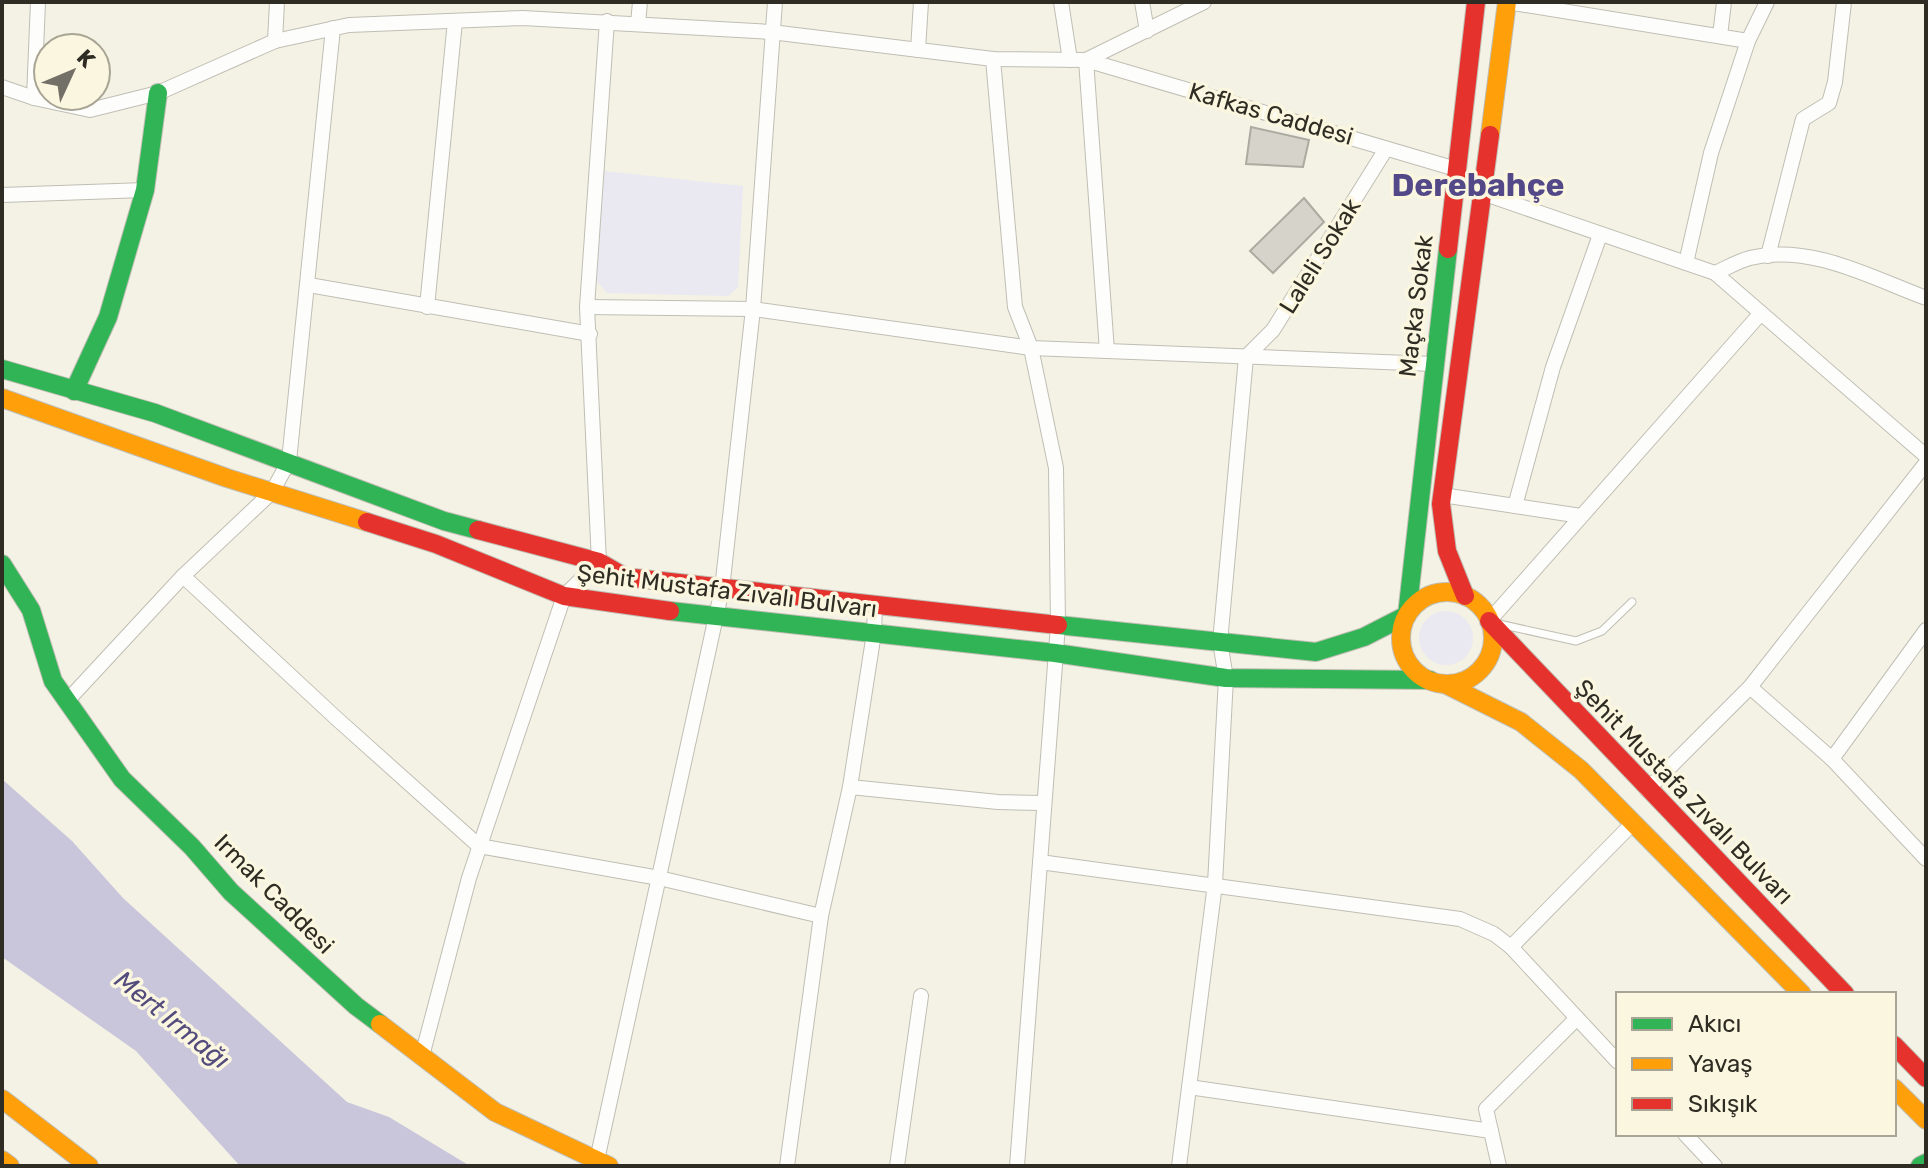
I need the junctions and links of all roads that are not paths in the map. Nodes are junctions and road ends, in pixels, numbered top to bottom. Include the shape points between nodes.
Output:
1 (38, 2) edge
2 (277, 2) edge
3 (525, 2) edge
4 (640, 2) edge
5 (775, 2) edge
6 (921, 2) edge
7 (1061, 2) edge
8 (1142, 2) edge
9 (1204, 2) edge
10 (1476, 2) edge
11 (1507, 2) edge
12 (1724, 2) edge
13 (1767, 2) edge
14 (1844, 2) edge
15 (523, 18) junction
16 (455, 21) junction
17 (607, 21) junction
18 (638, 24) junction
19 (333, 28) junction
20 (1147, 31) junction
21 (37, 32) edge
22 (771, 32) junction
23 (1720, 36) junction
24 (275, 41) junction
25 (1748, 41) junction
26 (918, 50) junction
27 (993, 59) junction
28 (1070, 60) junction
29 (1086, 60) junction
30 (2, 87) edge
31 (158, 93) junction
32 (32, 97) edge
33 (112, 104) edge
34 (1386, 149) junction
35 (1456, 169) junction
36 (145, 190) junction
37 (1482, 193) junction
38 (2, 195) edge
39 (1600, 235) junction
40 (1768, 256) junction
41 (1686, 263) junction
42 (1715, 273) junction
43 (309, 285) junction
44 (1926, 298) edge
45 (427, 307) junction
46 (587, 307) junction
47 (753, 309) junction
48 (1761, 313) junction
49 (590, 334) junction
50 (1031, 348) junction
51 (1107, 351) junction
52 (1246, 357) junction
53 (1433, 364) junction
54 (2, 369) edge
55 (74, 391) junction
56 (2, 398) edge
57 (1926, 456) edge
58 (289, 461) junction
59 (1926, 463) edge
60 (272, 492) junction
61 (1442, 495) junction
62 (1515, 506) junction
63 (1581, 516) junction
64 (599, 562) junction
65 (2, 564) edge
66 (183, 576) junction
67 (722, 589) junction
68 (564, 596) junction
69 (1465, 596) junction
70 (1632, 602) dead end
71 (875, 606) junction
72 (1407, 615) junction
73 (715, 618) junction
74 (1489, 621) junction
75 (1058, 625) junction
76 (1926, 630) edge
77 (874, 633) junction
78 (1220, 642) junction
79 (1055, 653) junction
80 (1226, 678) junction
81 (1437, 682) junction
82 (1750, 687) junction
83 (67, 701) junction
84 (1832, 759) junction
85 (850, 787) junction
86 (1647, 790) junction
87 (1044, 803) junction
88 (1634, 822) junction
89 (479, 846) junction
90 (1926, 859) edge
91 (1040, 862) junction
92 (659, 878) junction
93 (1215, 884) junction
94 (821, 916) junction
95 (1511, 947) junction
96 (1800, 992) edge
97 (1843, 992) edge
98 (921, 996) dead end
99 (1577, 1018) junction
100 (1896, 1047) edge
101 (422, 1056) junction
102 (1616, 1060) edge
103 (1926, 1078) edge
104 (1189, 1087) junction
105 (1896, 1090) edge
106 (2, 1099) edge
107 (1926, 1120) edge
108 (1491, 1131) junction
109 (1687, 1136) edge
110 (2, 1160) edge
111 (603, 1163) edge
112 (1926, 1163) edge
113 (10, 1166) edge
114 (89, 1166) edge
115 (787, 1166) edge
116 (897, 1166) edge
117 (1017, 1166) edge
118 (1179, 1166) edge
119 (1499, 1166) edge
120 (1715, 1166) edge
121 (1920, 1166) edge

1 - 21 street
2 - 24 street
3 - 15 street
4 - 18 street
5 - 22 street
6 - 26 street
7 - 28 street
8 - 20 street
9 - 20 street
10 - 35 main road, Maçka Sokak
11 - 23 street
11 - 37 main road, Maçka Sokak
12 - 23 street
13 - 25 street
14 - 40 street via 1829,103 1803,119
15 - 16 street
15 - 17 street
16 - 19 street
16 - 45 street
17 - 18 street
17 - 46 street
18 - 22 street
19 - 24 street
19 - 43 street
20 - 29 street
22 - 26 street
22 - 47 street
23 - 25 street
24 - 31 street
25 - 41 street via 1711,153
26 - 27 street
27 - 28 street
27 - 50 street via 1015,307
28 - 29 street
29 - 34 street, Kafkas Caddesi
29 - 51 street
30 - 32 street
31 - 33 street
31 - 36 main road
34 - 35 street, Kafkas Caddesi
34 - 52 street, Laleli Sokak via 1273,330
35 - 53 main road, Maçka Sokak
36 - 38 street
36 - 55 main road via 108,317
37 - 39 street
37 - 61 main road, Maçka Sokak
39 - 41 street
39 - 62 street via 1553,367
40 - 42 street
40 - 44 street via 1828,261
41 - 42 street
42 - 48 street
43 - 45 street
43 - 58 street
45 - 49 street
46 - 47 street
46 - 49 street
47 - 50 street
47 - 67 street
48 - 57 street
48 - 63 street
49 - 64 street
50 - 51 street
50 - 75 street via 1056,468
51 - 52 street
52 - 53 street
52 - 78 street
53 - 72 main road, Maçka Sokak
54 - 55 main road, Şehit Mustafa Zıvalı Bulvarı
55 - 58 main road, Şehit Mustafa Zıvalı Bulvarı via 155,413
56 - 60 main road, Şehit Mustafa Zıvalı Bulvarı
58 - 60 street
58 - 64 main road, Şehit Mustafa Zıvalı Bulvarı via 444,521
59 - 82 street
60 - 66 street
60 - 68 main road, Şehit Mustafa Zıvalı Bulvarı via 436,544
61 - 62 street
61 - 69 main road, Maçka Sokak via 1447,551
62 - 63 street
63 - 74 street
64 - 67 main road, Şehit Mustafa Zıvalı Bulvarı via 625,577
64 - 68 street
65 - 83 main road, Irmak Caddesi via 31,610 53,681
66 - 83 street
66 - 89 street
67 - 71 main road, Şehit Mustafa Zıvalı Bulvarı
67 - 73 street
68 - 73 main road, Şehit Mustafa Zıvalı Bulvarı
68 - 89 street
69 - 72 main road via 1452,592 1426,597
69 - 74 main road
70 - 74 lane via 1602,631 1576,641
71 - 75 main road, Şehit Mustafa Zıvalı Bulvarı
71 - 77 street
72 - 78 main road, Şehit Mustafa Zıvalı Bulvarı via 1364,637 1316,652
72 - 81 main road via 1401,630 1407,660 1416,672
73 - 77 main road, Şehit Mustafa Zıvalı Bulvarı
73 - 92 street
74 - 81 main road via 1491,651 1484,665 1460,682
74 - 86 main road, Şehit Mustafa Zıvalı Bulvarı
75 - 78 main road, Şehit Mustafa Zıvalı Bulvarı
75 - 79 street
76 - 84 street
77 - 79 main road, Şehit Mustafa Zıvalı Bulvarı
77 - 85 street
78 - 80 street
79 - 80 main road, Şehit Mustafa Zıvalı Bulvarı
79 - 87 street
80 - 81 main road, Şehit Mustafa Zıvalı Bulvarı
80 - 93 street
81 - 88 main road, Şehit Mustafa Zıvalı Bulvarı via 1521,722
82 - 84 street
82 - 86 street
83 - 101 main road, Irmak Caddesi via 122,779 231,892 356,1006
84 - 90 street
85 - 87 street
85 - 94 street
86 - 97 main road, Şehit Mustafa Zıvalı Bulvarı
87 - 91 street
88 - 95 street
88 - 96 main road, Şehit Mustafa Zıvalı Bulvarı
89 - 92 street
89 - 101 street
91 - 93 street
91 - 117 street
92 - 94 street
92 - 111 street
93 - 95 street via 1460,919
93 - 104 street
94 - 115 street
95 - 99 street
98 - 116 street
99 - 102 street
99 - 108 street via 1486,1109
100 - 103 main road
101 - 111 main road, Irmak Caddesi via 495,1112
104 - 108 street
104 - 118 street
105 - 107 main road
106 - 114 main road
108 - 119 street
109 - 120 street
110 - 113 main road
112 - 121 main road

